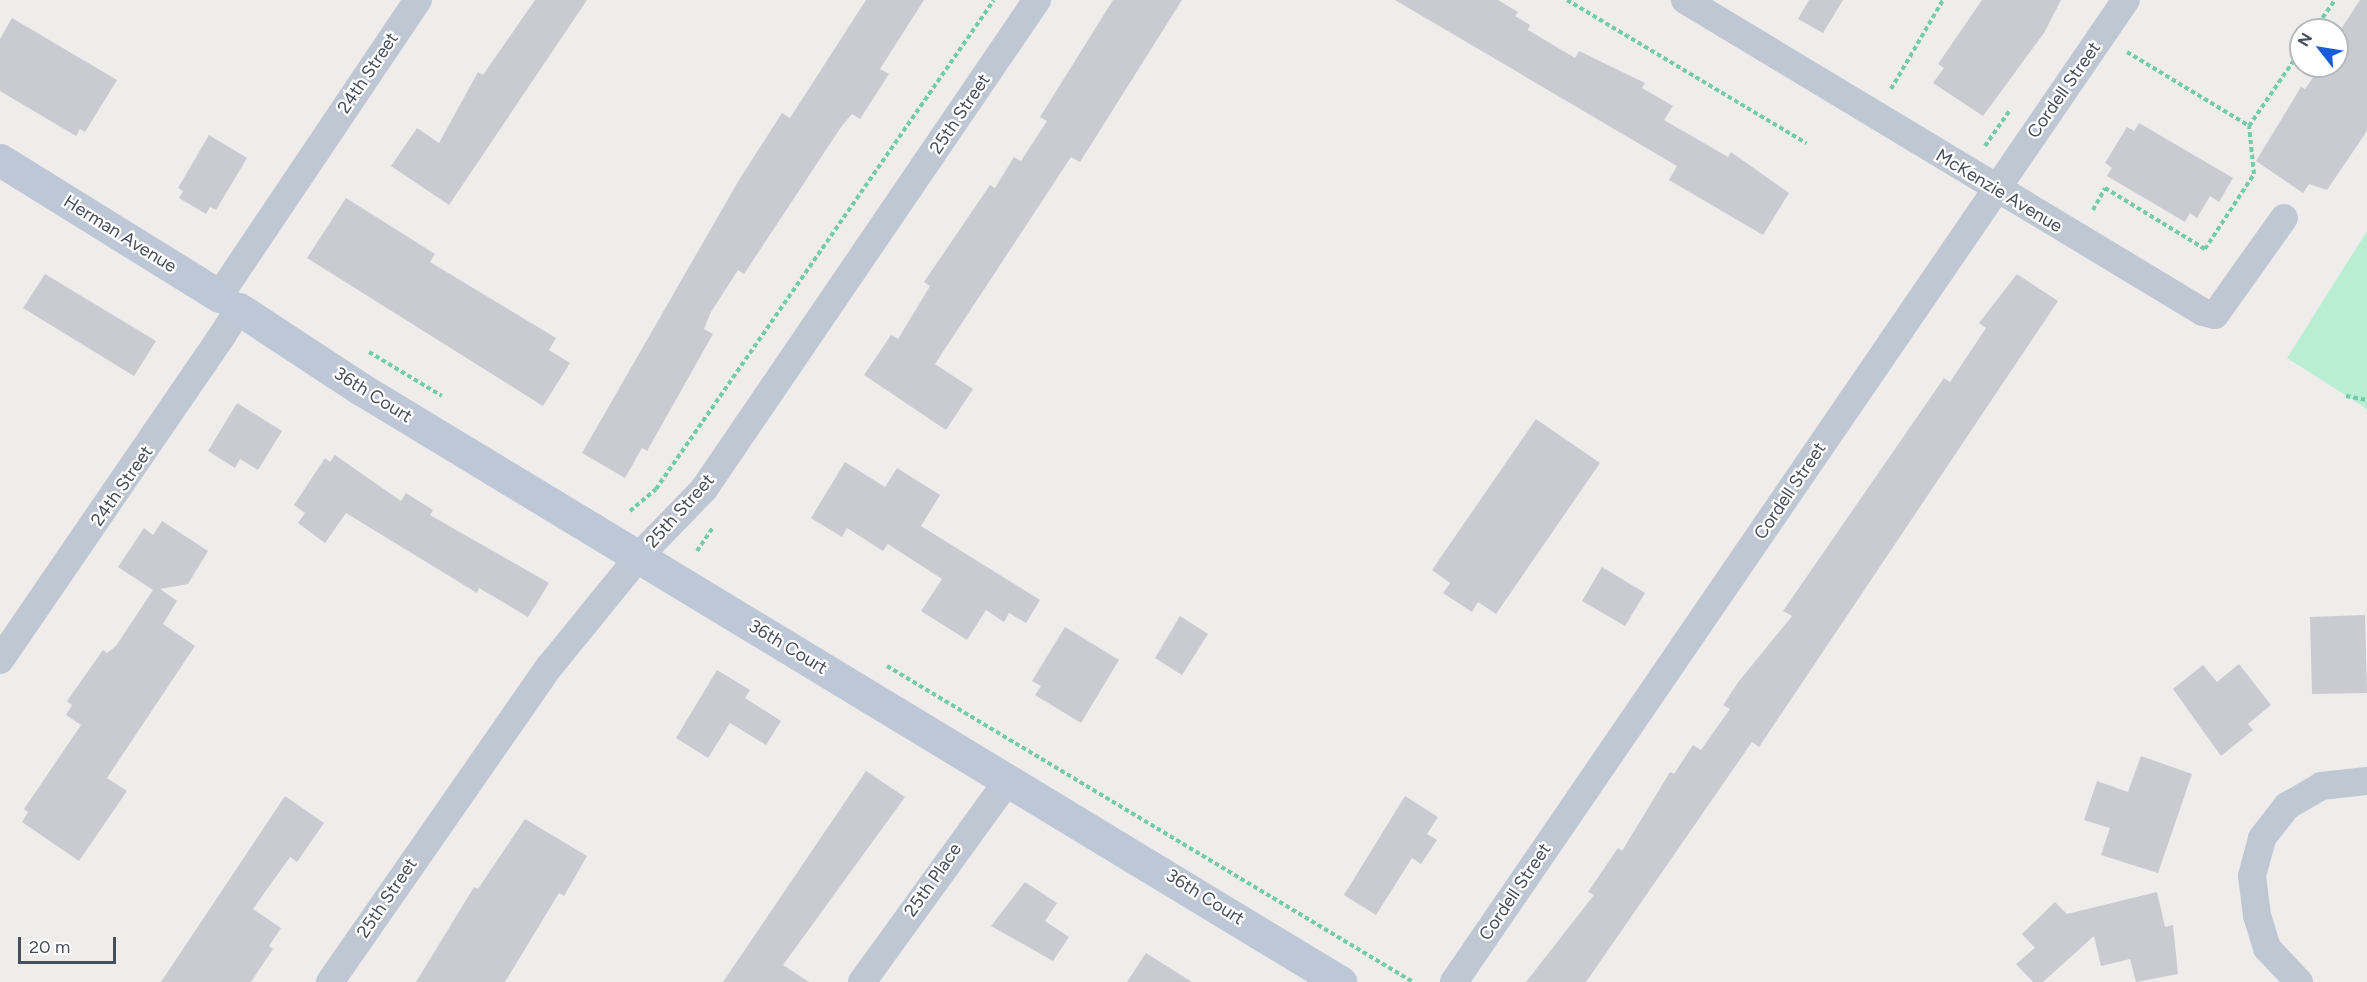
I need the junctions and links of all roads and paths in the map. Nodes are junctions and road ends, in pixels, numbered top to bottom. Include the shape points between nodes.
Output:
1 (418, 0) edge
2 (994, 0) edge
3 (1037, 0) edge
4 (1567, 0) edge
5 (1685, 0) edge
6 (1943, 0) edge
7 (2126, 0) edge
8 (2335, 0) edge
9 (2322, 18) edge
10 (2124, 51) dead end
11 (1889, 93) dead end
12 (2249, 126) dead end
13 (1806, 144) dead end
14 (0, 160) edge
15 (1995, 190) junction
16 (2284, 218) dead end
17 (229, 303) junction
18 (357, 344) dead end
19 (2346, 396) dead end
20 (448, 400) dead end
21 (2367, 400) edge
22 (620, 505) dead end
23 (630, 511) junction
24 (663, 531) junction
25 (641, 554) junction
26 (707, 557) dead end
27 (0, 660) edge
28 (881, 662) dead end
29 (1008, 780) junction
30 (2367, 781) edge
31 (1322, 977) edge
32 (330, 982) edge
33 (862, 982) edge
34 (1413, 982) edge
35 (1454, 982) edge
36 (2299, 982) edge

1 - 17 street, 24th Street
2 - 23 path via 656,489
3 - 24 street, 25th Street via 704,489
4 - 13 path
5 - 15 street, McKenzie Avenue
6 - 11 path
7 - 15 street, Cordell Street
8 - 9 path
10 - 12 path
14 - 17 street, Herman Avenue
15 - 16 street, McKenzie Avenue via 2215,315
15 - 35 street, Cordell Street
17 - 25 street, 36th Court via 361,389
17 - 27 street, 24th Street
18 - 20 path
19 - 21 path
22 - 23 path
23 - 24 path
24 - 25 street, 25th Street
24 - 26 path
25 - 29 street, 36th Court
25 - 32 street, 25th Street via 480,762
28 - 34 path
29 - 31 street, 36th Court
29 - 33 street, 25th Place
30 - 36 street via 2321,786 2287,806 2262,838 2252,876 2257,916 2267,948

